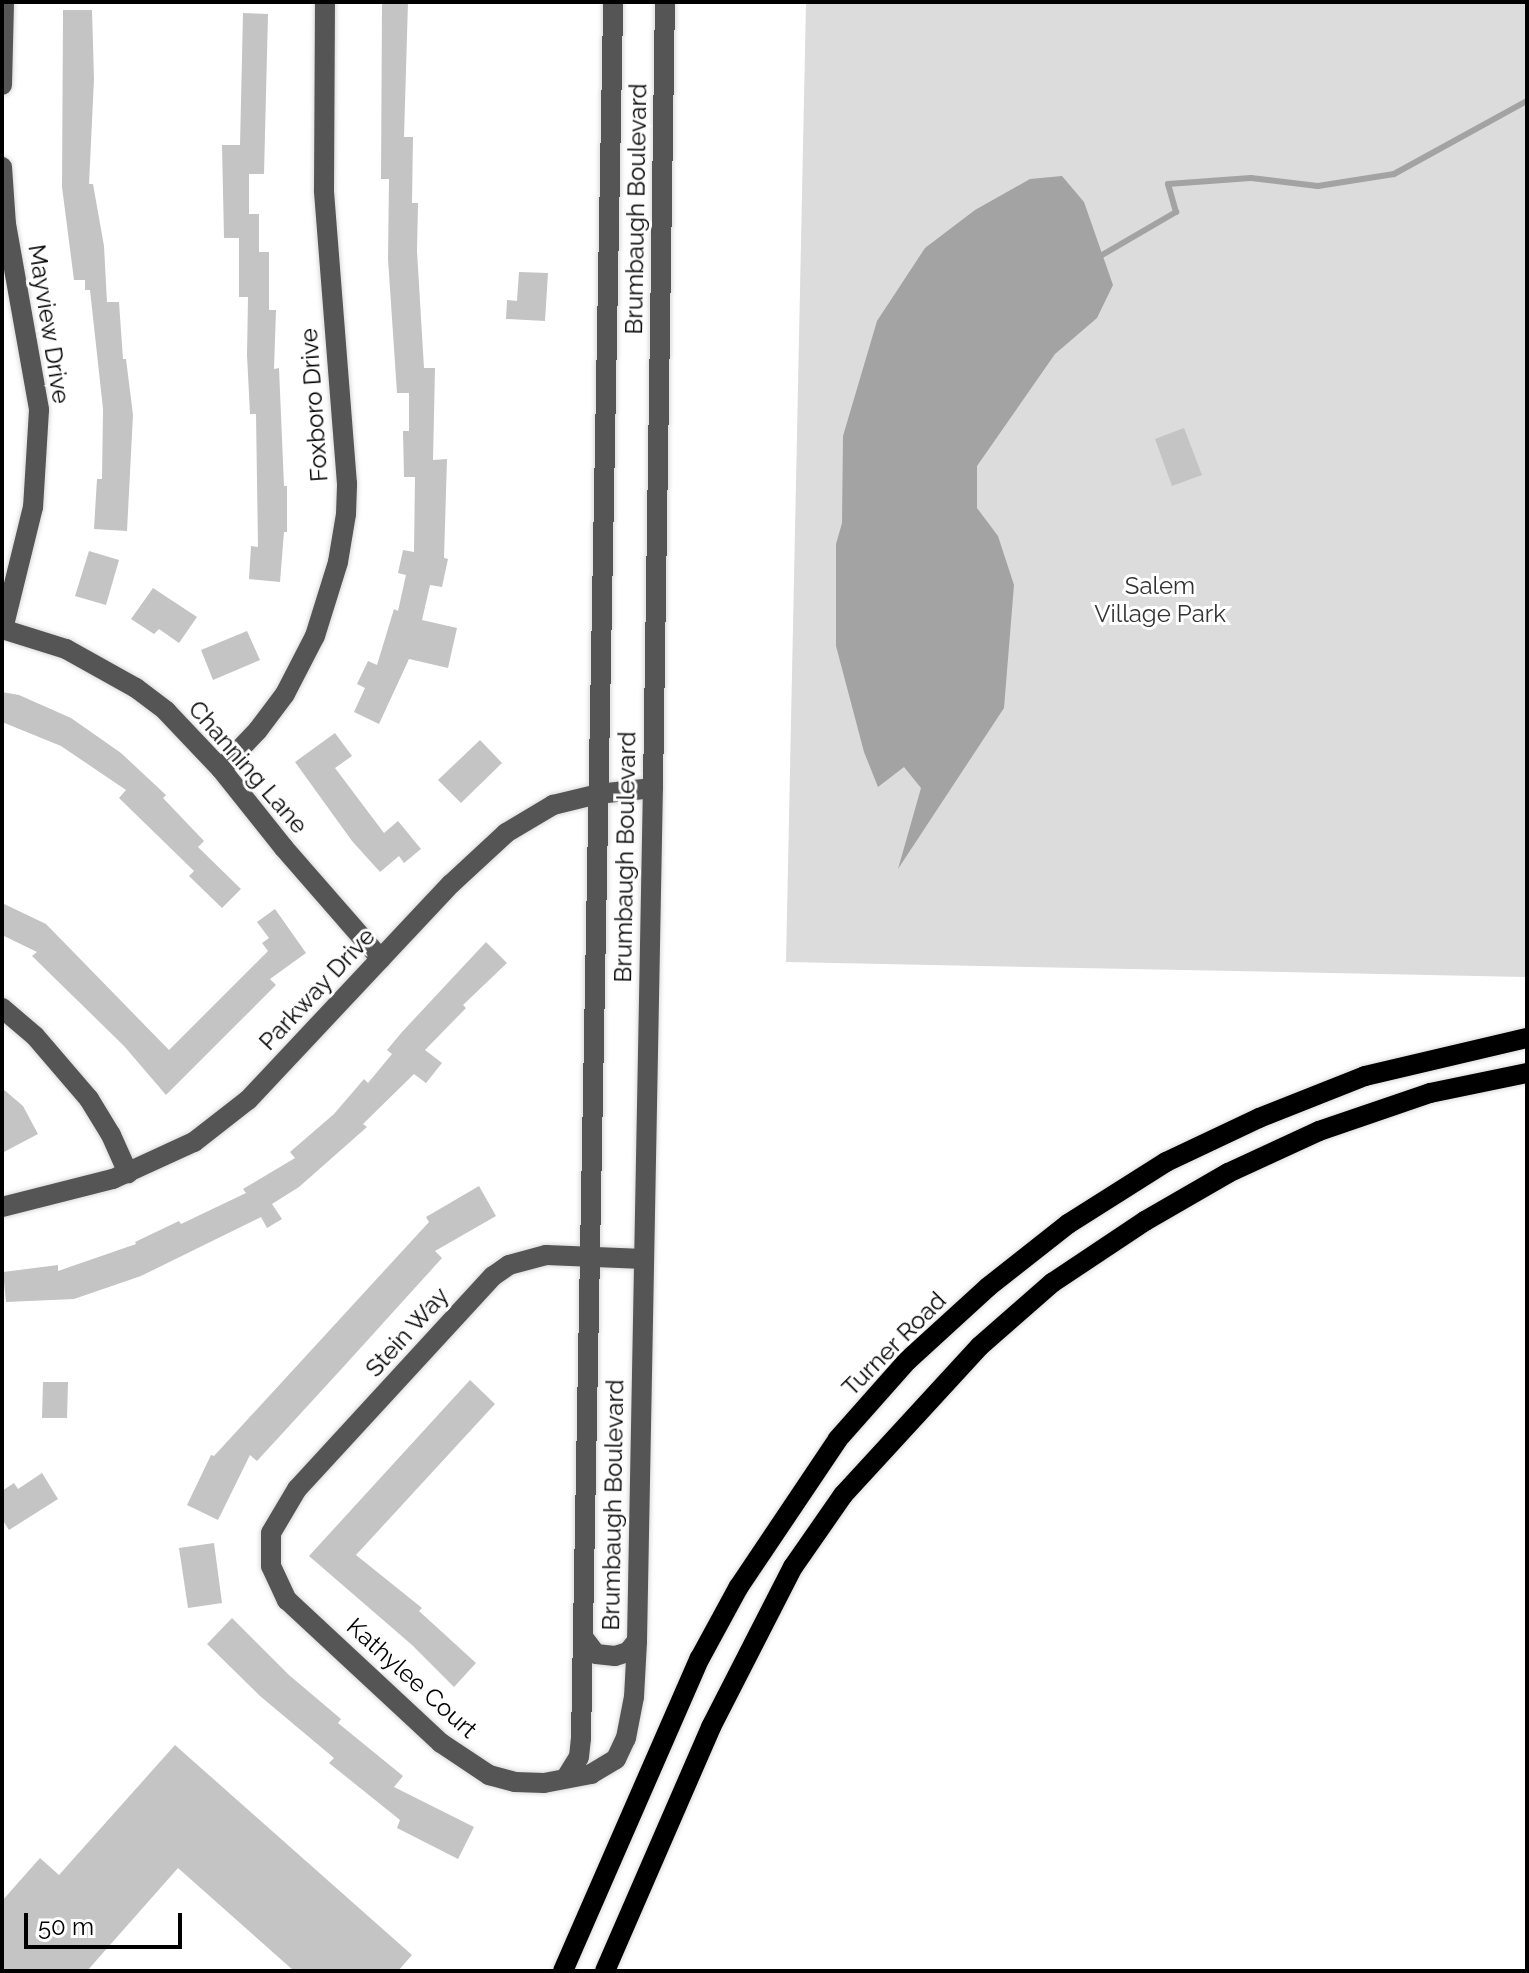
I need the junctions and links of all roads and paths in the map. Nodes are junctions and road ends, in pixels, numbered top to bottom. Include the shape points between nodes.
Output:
1 (4, 2) edge
2 (325, 2) edge
3 (613, 2) edge
4 (665, 2) edge
5 (2, 85) edge
6 (2, 167) edge
7 (3, 629) edge
8 (221, 769) junction
9 (653, 788) junction
10 (598, 794) junction
11 (381, 959) junction
12 (2, 1008) edge
13 (1527, 1038) edge
14 (1527, 1073) edge
15 (128, 1173) junction
16 (2, 1207) edge
17 (589, 1255) junction
18 (644, 1259) junction
19 (269, 1546) joint
20 (583, 1637) junction
21 (637, 1641) junction
22 (567, 1776) junction
23 (563, 1971) edge
24 (605, 1971) edge

1 - 5 street
2 - 8 street, Foxboro Drive via 324,190 346,514 338,562 315,636 285,694
3 - 10 street, Brumbaugh Boulevard
4 - 9 street, Brumbaugh Boulevard
6 - 7 street, Mayview Drive via 6,224 39,410 33,507
7 - 8 street, Channing Lane via 66,649 136,688 179,723
8 - 11 street, Channing Lane
9 - 10 street, Parkway Drive
9 - 18 street, Brumbaugh Boulevard
10 - 11 street, Parkway Drive via 553,805 506,833
10 - 17 street, Brumbaugh Boulevard
11 - 15 street, Parkway Drive via 225,1120 161,1160
12 - 15 street via 45,1046 89,1099
13 - 23 main road, Turner Road via 1365,1076 1166,1162 1068,1224 907,1361 838,1439 738,1588 700,1658
14 - 24 main road via 1430,1093 1319,1131 1228,1173 1052,1283 980,1346 843,1495 793,1567 711,1727
15 - 16 street, Parkway Drive via 81,1190
17 - 18 street, Stein Way
17 - 19 street, Stein Way via 527,1258 493,1276 297,1489 277,1518
17 - 20 street, Brumbaugh Boulevard
18 - 21 street, Brumbaugh Boulevard
19 - 22 street, Kathylee Court via 271,1566 287,1600 441,1743 489,1775 515,1782 544,1783
20 - 21 street, Brumbaugh Boulevard via 596,1654 615,1656 628,1652
20 - 22 street via 579,1757
21 - 22 street, Kathylee Court via 629,1724 616,1759 591,1774

